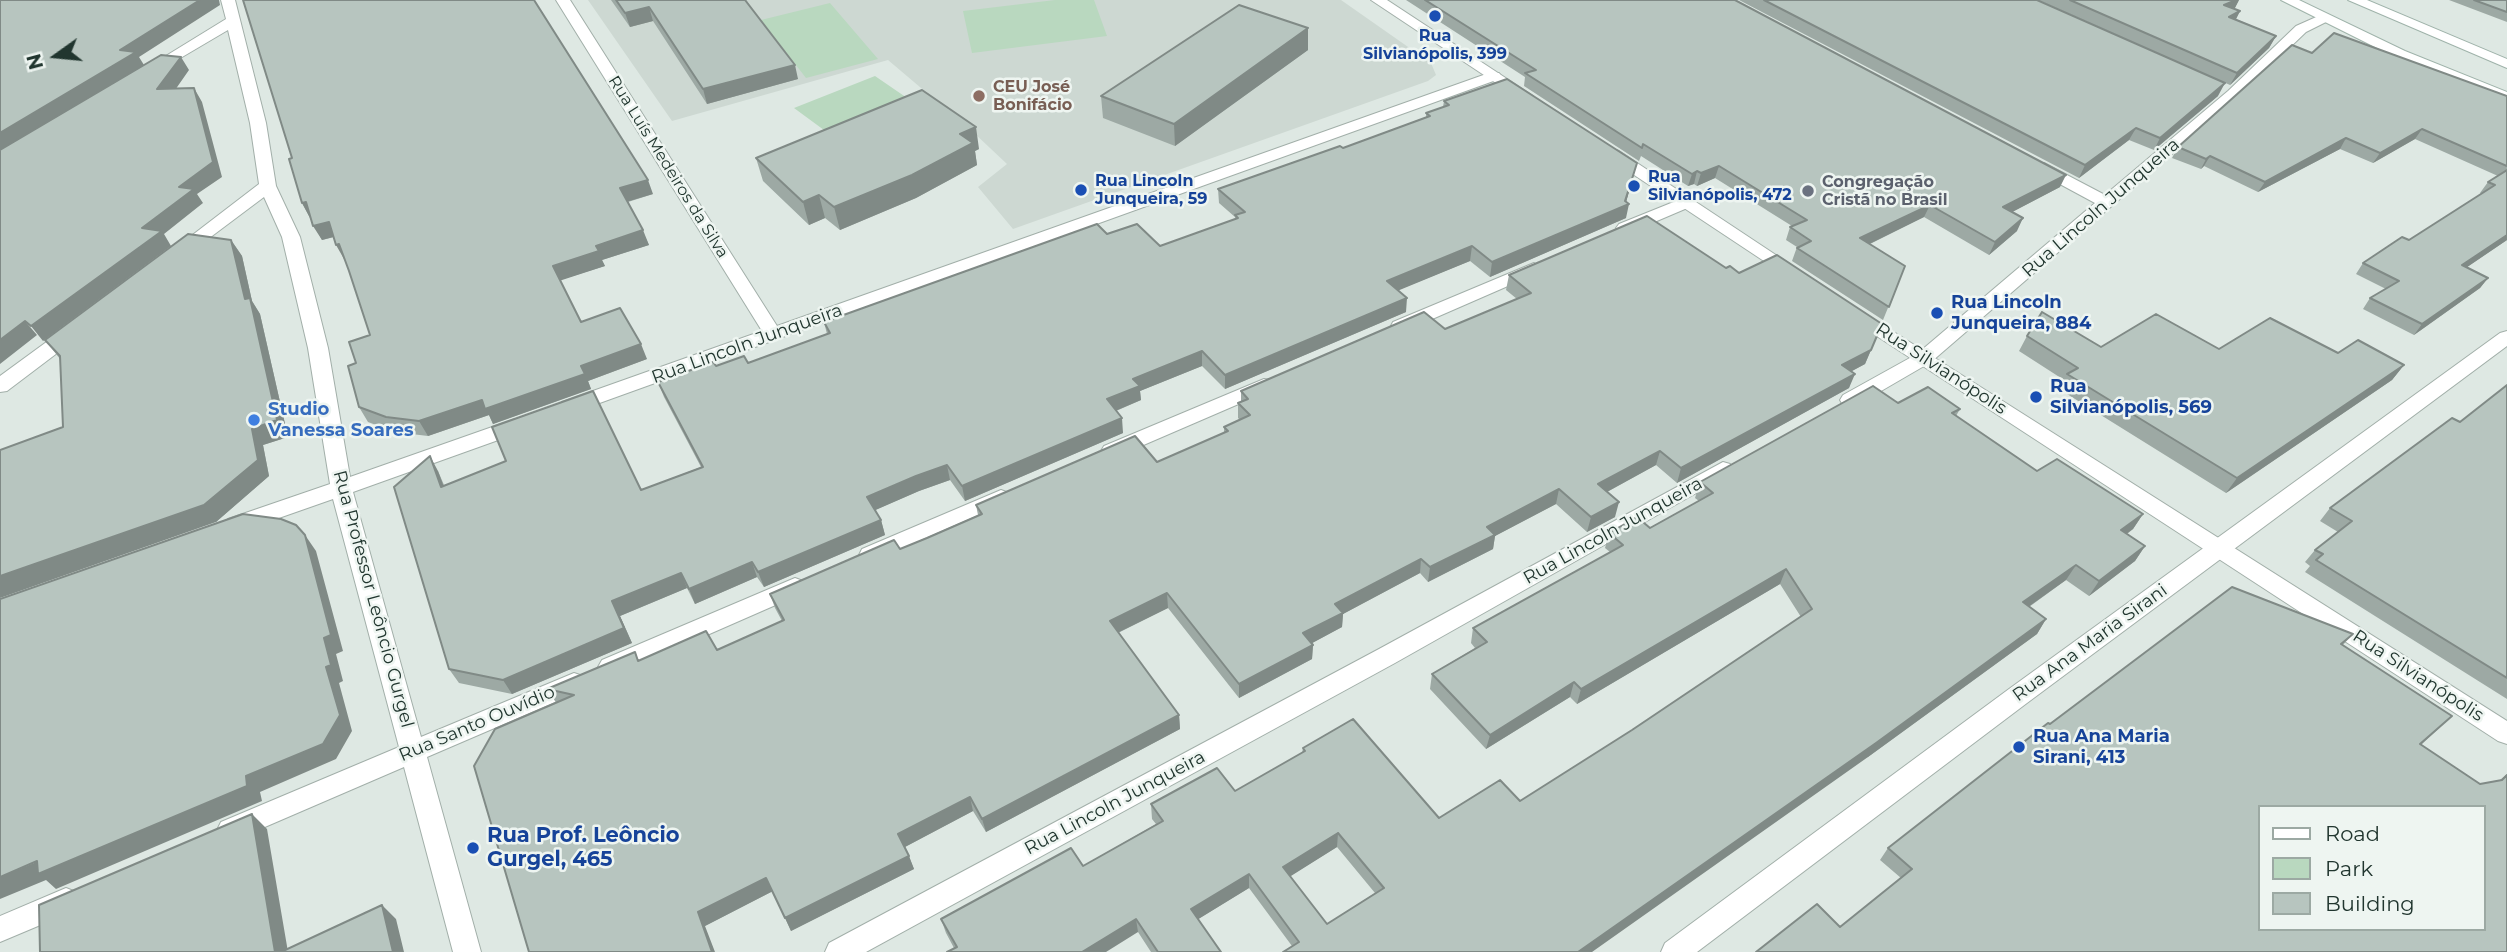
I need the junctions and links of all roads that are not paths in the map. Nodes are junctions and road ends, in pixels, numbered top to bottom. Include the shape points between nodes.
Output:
1 (563, 0) edge
2 (1378, 0) edge
3 (2288, 0) edge
4 (2355, 0) edge
5 (230, 10) edge
6 (2392, 17) junction
7 (2323, 18) junction
8 (2507, 64) edge
9 (142, 75) edge
10 (1494, 76) junction
11 (2507, 97) edge
12 (1539, 106) edge
13 (1595, 142) edge
14 (2024, 158) edge
15 (268, 186) junction
16 (1686, 202) junction
17 (2107, 203) junction
18 (1609, 235) edge
19 (1558, 257) edge
20 (168, 261) edge
21 (1810, 284) edge
22 (1844, 306) edge
23 (85, 323) edge
24 (774, 335) junction
25 (1378, 335) edge
26 (2507, 337) edge
27 (1924, 358) junction
28 (1289, 374) edge
29 (0, 386) edge
30 (1826, 412) edge
31 (1741, 460) edge
32 (1085, 462) edge
33 (341, 488) junction
34 (1022, 489) edge
35 (223, 530) edge
36 (2219, 548) junction
37 (844, 566) edge
38 (819, 577) edge
39 (2507, 734) edge
40 (414, 752) junction
41 (213, 838) edge
42 (88, 892) edge
43 (0, 929) edge
44 (467, 952) edge
45 (839, 952) edge
46 (1675, 952) edge

1 - 24 street, Rua Luís Medeiros da Silva
2 - 10 street
3 - 7 street
4 - 6 street
5 - 9 street
5 - 15 street, Rua Professor Leôncio Gurgel
6 - 7 street
6 - 8 street
7 - 11 street
7 - 17 street, Rua Lincoln Junqueira via 2301,29 2227,91
10 - 12 street
10 - 24 street, Rua Lincoln Junqueira
13 - 16 street
14 - 17 street
15 - 20 street
15 - 33 street, Rua Professor Leôncio Gurgel via 291,237 318,348
16 - 18 street
16 - 21 street
17 - 27 street, Rua Lincoln Junqueira
19 - 25 street
22 - 27 street, Rua Silvianópolis
23 - 29 street
24 - 33 street, Rua Lincoln Junqueira
26 - 36 street, Rua Ana Maria Sirani
27 - 30 street, Rua Lincoln Junqueira
27 - 36 street, Rua Silvianópolis
28 - 32 street
31 - 45 street, Rua Lincoln Junqueira
33 - 35 street, Rua Lincoln Junqueira
33 - 40 street, Rua Professor Leôncio Gurgel
34 - 37 street
36 - 39 street, Rua Silvianópolis
36 - 46 street, Rua Ana Maria Sirani
38 - 40 street, Rua Santo Ouvídio
40 - 41 street, Rua Santo Ouvídio
40 - 44 street, Rua Professor Leôncio Gurgel
42 - 43 street

